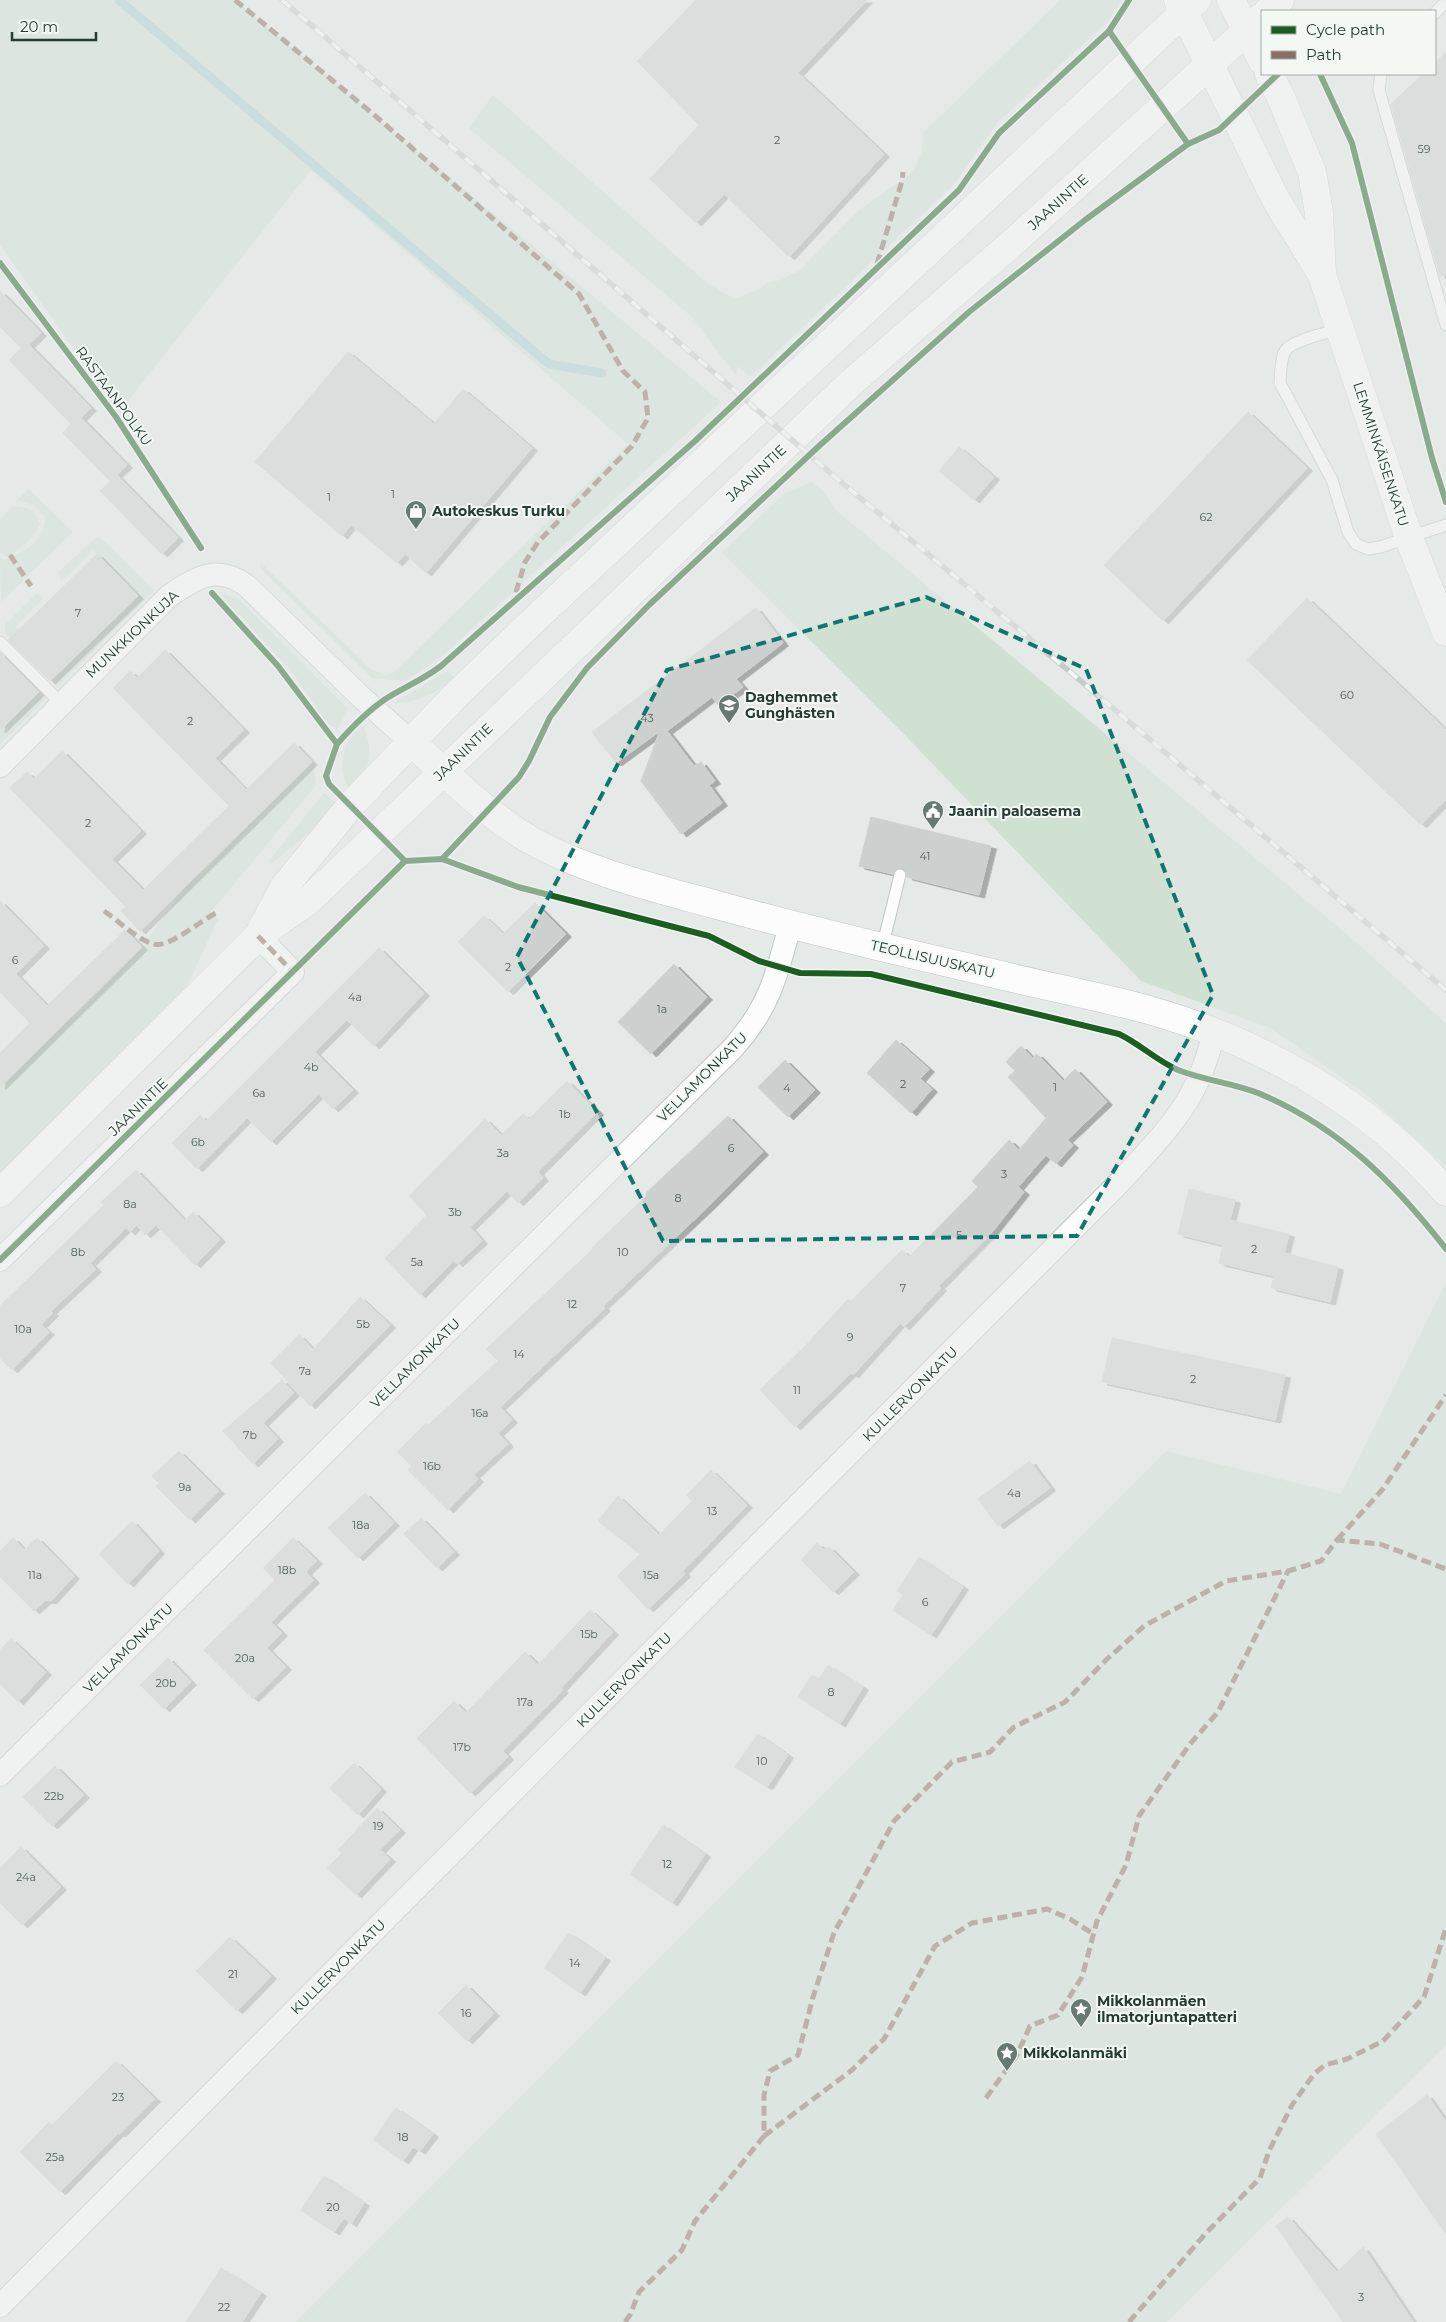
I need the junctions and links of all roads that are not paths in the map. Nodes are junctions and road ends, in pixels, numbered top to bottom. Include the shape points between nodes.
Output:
1 (1231, 0) edge
2 (1280, 0) edge
3 (1186, 4) edge
4 (1269, 10) edge
5 (1255, 24) edge
6 (1261, 55) edge
7 (1210, 64) junction
8 (1269, 75) edge
9 (1381, 75) edge
10 (1322, 275) junction
11 (1446, 325) edge
12 (1340, 329) junction
13 (1446, 524) edge
14 (1409, 538) junction
15 (1446, 632) edge
16 (0, 642) edge
17 (61, 703) junction
18 (411, 742) junction
19 (0, 766) edge
20 (443, 770) junction
21 (900, 876) dead end
22 (790, 925) junction
23 (258, 936) junction
24 (882, 948) junction
25 (1215, 1032) junction
26 (1446, 1192) edge
27 (0, 1193) edge
28 (0, 1260) edge
29 (0, 1775) edge
30 (0, 2306) edge

1 - 5 main road
2 - 4 main road
3 - 7 main road, LEMMINKÄISENKATU
3 - 18 main road, JAANINTIE via 534,620
5 - 6 main road
5 - 7 main road, JAANINTIE
7 - 10 main road, LEMMINKÄISENKATU via 1275,198
7 - 20 main road, JAANINTIE via 1019,237 853,381
8 - 10 main road, LEMMINKÄISENKATU via 1312,172 1319,213
9 - 11 lane via 1379,90
10 - 12 main road, LEMMINKÄISENKATU
12 - 14 main road, LEMMINKÄISENKATU
12 - 14 lane via 1292,344 1285,352 1280,383 1332,480 1348,532 1356,544 1368,549
13 - 14 lane
14 - 15 main road, LEMMINKÄISENKATU
16 - 17 lane
17 - 18 street, MUNKKIONKUJA via 169,596 210,574 223,574 248,586
17 - 19 street, MUNKKIONKUJA
18 - 20 main road, TEOLLISUUSKATU
18 - 23 main road, JAANINTIE via 351,805 284,887
20 - 22 main road, TEOLLISUUSKATU via 532,841 631,880
20 - 23 main road, JAANINTIE via 308,900
21 - 24 lane
22 - 24 main road, TEOLLISUUSKATU
22 - 29 street, VELLAMONKATU via 769,996 750,1029 733,1048
23 - 27 main road, JAANINTIE
23 - 28 street, JAANINTIE via 293,972
24 - 25 main road, TEOLLISUUSKATU via 1149,1010
25 - 26 main road, TEOLLISUUSKATU via 1297,1071 1342,1100 1401,1145
25 - 30 street, KULLERVONKATU via 1200,1076 1185,1104 1168,1129 1120,1183

